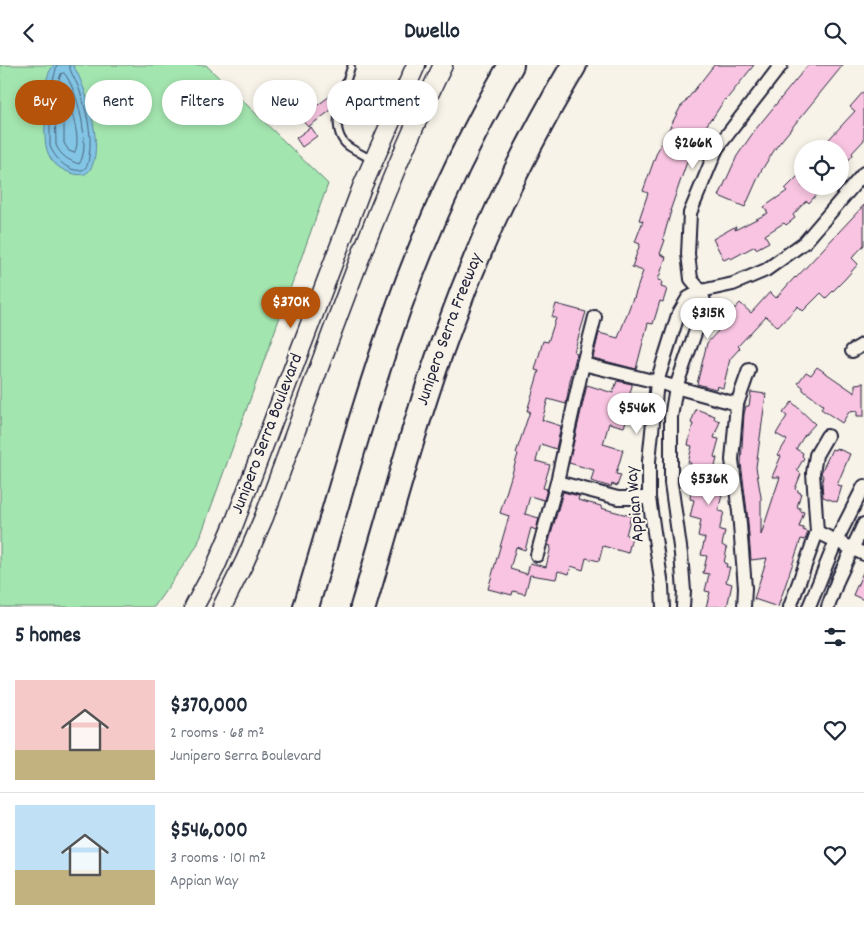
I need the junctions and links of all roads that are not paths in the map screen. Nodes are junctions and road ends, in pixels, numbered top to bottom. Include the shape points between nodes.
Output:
1 (416, 65) edge
2 (443, 65) edge
3 (511, 65) edge
4 (574, 65) edge
5 (781, 65) edge
6 (351, 67) dead end
7 (373, 161) junction
8 (864, 173) edge
9 (701, 291) junction
10 (595, 317) dead end
11 (864, 344) edge
12 (852, 351) dead end
13 (582, 364) junction
14 (749, 370) dead end
15 (657, 382) junction
16 (676, 387) junction
17 (737, 404) junction
18 (827, 436) dead end
19 (558, 482) junction
20 (864, 486) edge
21 (398, 491) junction
22 (649, 498) junction
23 (864, 524) edge
24 (817, 532) junction
25 (836, 541) junction
26 (858, 551) edge
27 (537, 555) dead end
28 (194, 607) edge
29 (222, 607) edge
30 (306, 607) edge
31 (363, 607) edge
32 (375, 607) edge
33 (663, 607) edge
34 (684, 607) edge
35 (744, 607) edge
36 (790, 607) edge
37 (809, 607) edge
38 (828, 607) edge

1 - 7 main road, Junipero Serra Boulevard
2 - 29 main road, Junipero Serra Boulevard via 373,225 264,517
3 - 30 highway via 454,174 406,287 377,371
4 - 21 highway, Junipero Serra Freeway via 521,160 477,257 440,352
5 - 9 street, Appian Way via 717,148 690,213 690,279
6 - 7 lane via 337,123 348,145
7 - 28 main road, Junipero Serra Boulevard via 251,480 215,568
8 - 9 street via 805,242 766,270 733,284
9 - 15 street, Appian Way via 688,298 678,315
9 - 16 street, Appian Way via 705,305
10 - 13 street
11 - 12 street
13 - 15 street
13 - 19 street
14 - 17 street
15 - 16 street
15 - 22 street, Appian Way via 649,461
16 - 17 street
16 - 34 street, Appian Way via 671,417 671,483 681,554
17 - 35 street via 732,460 739,512
18 - 24 street via 816,455 814,473
19 - 22 street via 618,498
19 - 27 street
20 - 25 street
21 - 31 highway, Junipero Serra Freeway
21 - 32 highway
22 - 33 street, Appian Way
23 - 26 street
24 - 25 street
24 - 36 street
25 - 26 street
25 - 37 street
26 - 38 street

